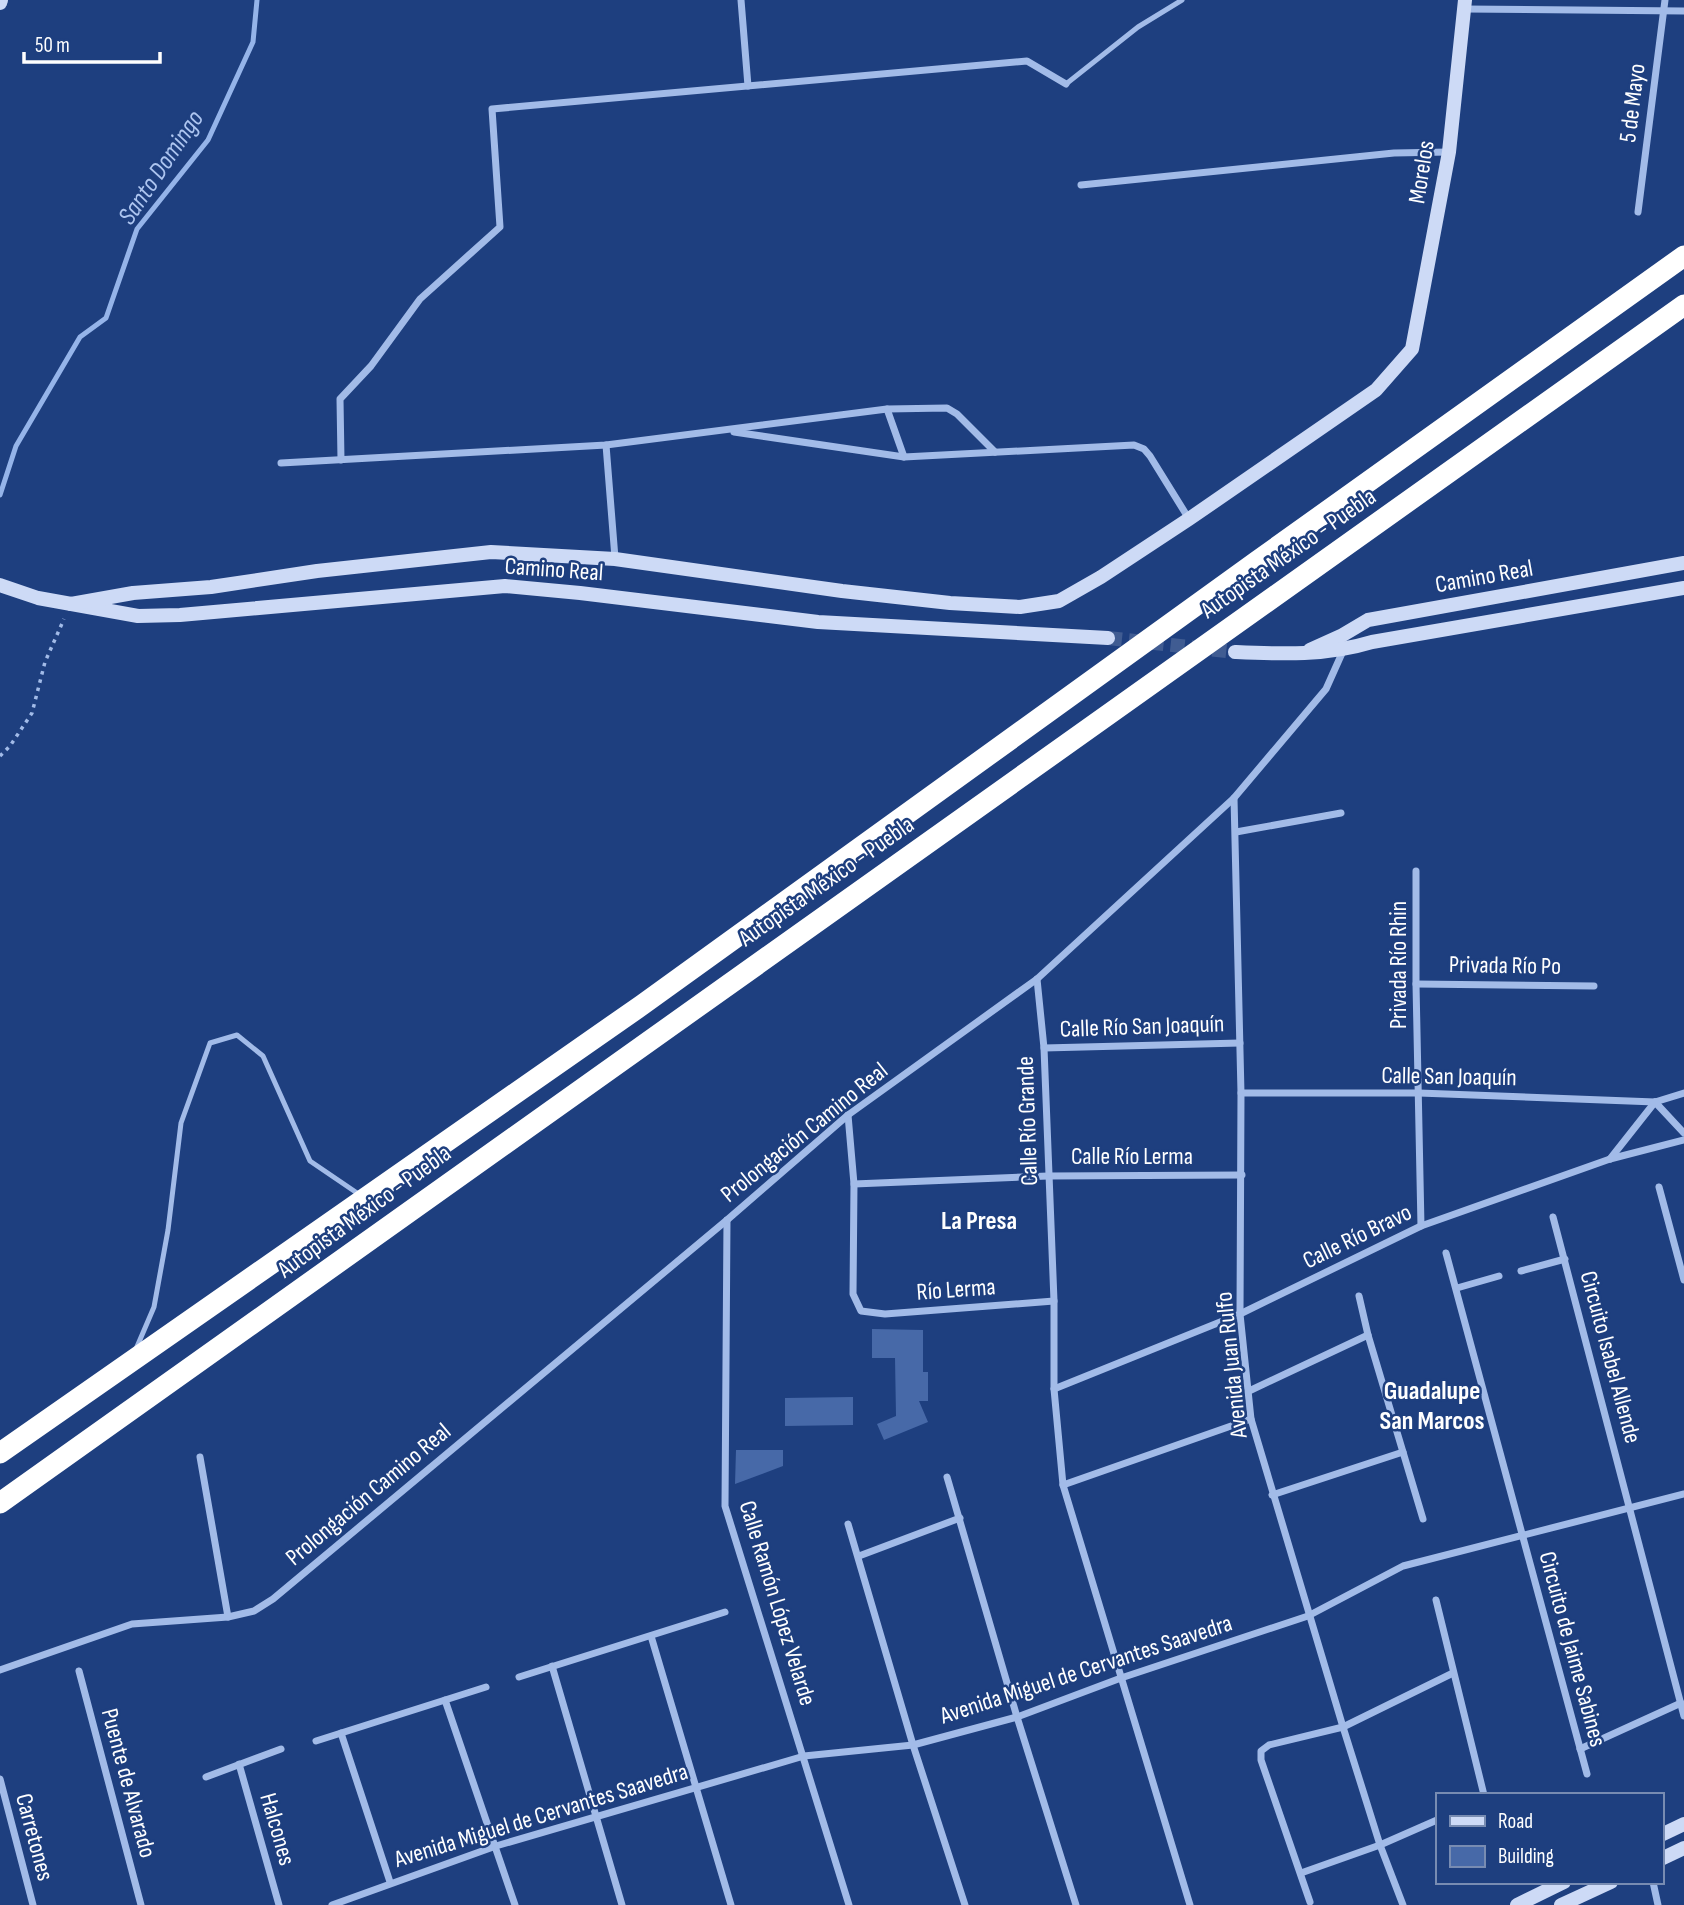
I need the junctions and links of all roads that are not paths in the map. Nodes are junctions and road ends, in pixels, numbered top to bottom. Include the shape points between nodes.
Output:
1 (741, 0) edge
2 (1182, 0) edge
3 (1665, 0) edge
4 (1465, 4) edge
5 (1664, 10) junction
6 (1684, 10) edge
7 (1066, 84) joint
8 (748, 86) junction
9 (1449, 152) junction
10 (1081, 185) dead end
11 (1638, 212) dead end
12 (1684, 256) edge
13 (1684, 305) edge
14 (887, 409) junction
15 (723, 430) junction
16 (606, 445) junction
17 (995, 452) junction
18 (904, 457) junction
19 (341, 460) junction
20 (281, 463) dead end
21 (1189, 519) junction
22 (615, 559) junction
23 (1684, 563) edge
24 (0, 585) edge
25 (1684, 588) edge
26 (71, 604) junction
27 (1454, 604) junction
28 (1458, 628) junction
29 (1108, 638) tunnel mouth
30 (1342, 644) junction
31 (1234, 652) tunnel mouth
32 (1234, 798) junction
33 (1341, 813) dead end
34 (1236, 832) junction
35 (1416, 871) dead end
36 (1037, 979) junction
37 (1416, 984) junction
38 (1594, 986) dead end
39 (1240, 1043) junction
40 (1044, 1048) junction
41 (1241, 1093) junction
42 (1419, 1093) junction
43 (1684, 1093) edge
44 (1655, 1102) junction
45 (848, 1115) junction
46 (1684, 1133) edge
47 (1684, 1140) edge
48 (1611, 1159) junction
49 (1242, 1175) junction
50 (1048, 1176) junction
51 (854, 1184) junction
52 (1659, 1187) dead end
53 (366, 1199) junction
54 (1553, 1217) dead end
55 (727, 1220) junction
56 (1421, 1226) junction
57 (1446, 1253) dead end
58 (1565, 1259) junction
59 (1521, 1271) dead end
60 (1499, 1276) dead end
61 (1684, 1280) edge
62 (1457, 1288) junction
63 (1359, 1296) dead end
64 (1054, 1301) junction
65 (1240, 1314) junction
66 (1368, 1335) junction
67 (130, 1363) junction
68 (1054, 1389) junction
69 (1249, 1391) junction
70 (1251, 1419) junction
71 (1403, 1452) junction
72 (0, 1454) edge
73 (200, 1457) dead end
74 (947, 1477) dead end
75 (1063, 1485) junction
76 (1684, 1494) edge
77 (1272, 1495) junction
78 (0, 1503) edge
79 (1631, 1507) junction
80 (960, 1518) junction
81 (1423, 1519) dead end
82 (848, 1524) dead end
83 (1522, 1535) junction
84 (859, 1556) junction
85 (1436, 1600) dead end
86 (725, 1612) dead end
87 (1308, 1616) junction
88 (228, 1617) junction
89 (650, 1636) junction
90 (552, 1666) junction
91 (0, 1670) edge
92 (79, 1671) dead end
93 (1453, 1672) junction
94 (519, 1677) dead end
95 (1121, 1678) junction
96 (485, 1687) dead end
97 (445, 1700) junction
98 (1681, 1703) junction
99 (1684, 1716) edge
100 (1017, 1717) junction
101 (1343, 1727) junction
102 (341, 1733) junction
103 (316, 1741) dead end
104 (913, 1745) junction
105 (281, 1749) dead end
106 (1580, 1749) junction
107 (804, 1756) junction
108 (239, 1764) junction
109 (1587, 1774) dead end
110 (206, 1777) dead end
111 (0, 1779) edge
112 (695, 1788) junction
113 (1483, 1793) edge
114 (595, 1816) junction
115 (1436, 1820) edge
116 (1684, 1824) edge
117 (1663, 1834) edge
118 (1380, 1844) junction
119 (496, 1846) junction
120 (1684, 1848) edge
121 (1663, 1858) edge
122 (1301, 1873) junction
123 (390, 1882) junction
124 (1560, 1884) edge
125 (1607, 1884) edge
126 (1653, 1884) edge
127 (1310, 1902) dead end
128 (33, 1905) edge
129 (141, 1905) edge
130 (279, 1905) edge
131 (332, 1905) edge
132 (515, 1905) edge
133 (622, 1905) edge
134 (731, 1905) edge
135 (849, 1905) edge
136 (965, 1905) edge
137 (1076, 1905) edge
138 (1189, 1905) edge
139 (1403, 1905) edge
140 (1517, 1905) edge
141 (1561, 1905) edge
142 (1658, 1905) edge

1 - 8 street
2 - 7 lane via 1138,27
3 - 5 street, 5 de Mayo
4 - 5 street
4 - 9 street, Morelos
5 - 6 street
5 - 11 street, 5 de Mayo
7 - 8 street via 1027,61
8 - 19 street via 492,109 500,227 420,299 371,366 340,399
9 - 10 street via 1394,153
9 - 21 street, Morelos via 1412,349 1376,390
12 - 53 highway, Autopista México - Puebla via 642,1006
13 - 78 highway, Autopista México - Puebla
14 - 15 street
14 - 17 street via 947,408
14 - 18 street
15 - 16 street
15 - 18 street
16 - 19 street
16 - 22 street
17 - 18 street
17 - 21 street via 1134,445 1150,456
19 - 20 street
21 - 22 street via 1059,601 1020,607 842,591
22 - 26 street via 491,552
23 - 27 street, Camino Real
24 - 26 street, Camino Real
25 - 28 street, Camino Real
26 - 29 street, Camino Real via 138,616 180,615 505,586 818,622
27 - 28 street
27 - 30 street, Camino Real via 1368,620
28 - 30 street, Camino Real
30 - 31 street, Camino Real via 1299,655
30 - 32 street, Prolongación Camino Real via 1326,689
32 - 34 street, Avenida Juan Rulfo
32 - 36 street, Prolongación Camino Real
33 - 34 street
34 - 39 street, Avenida Juan Rulfo
35 - 37 street, Privada Río Rhin
36 - 40 street, Calle Río Grande
36 - 45 street, Prolongación Camino Real
37 - 38 street, Privada Río Po
37 - 42 street, Privada Río Rhin
39 - 40 street, Calle Río San Joaquín
39 - 41 street, Avenida Juan Rulfo
40 - 50 street, Calle Río Grande
41 - 42 street, Calle San Joaquín
41 - 49 street, Avenida Juan Rulfo
42 - 44 street, Calle San Joaquín
42 - 56 street, Privada Río Rhin
43 - 44 street, Calle San Joaquín
44 - 46 street
44 - 48 street
45 - 51 street
45 - 55 street, Prolongación Camino Real
47 - 48 street, Calle Río Bravo
48 - 56 street, Calle Río Bravo
49 - 50 street, Calle Río Lerma
49 - 65 street, Avenida Juan Rulfo
50 - 51 street, Calle Río Lerma
50 - 64 street, Calle Río Grande
51 - 64 street, Río Lerma via 853,1294 861,1311 885,1314
52 - 61 street
53 - 67 highway, Autopista México - Puebla
53 - 67 lane via 310,1161 263,1056 237,1035 210,1043 181,1123 154,1307
54 - 58 street, Circuito Isabel Allende
55 - 88 street, Prolongación Camino Real via 273,1599 254,1611
55 - 107 street, Calle Ramón López Velarde via 725,1506
56 - 65 street, Calle Río Bravo
57 - 62 street
58 - 59 street
58 - 79 street, Circuito Isabel Allende
60 - 62 street
62 - 83 street
63 - 66 street
64 - 68 street, Calle Río Grande
65 - 68 street, Calle Río Bravo
65 - 69 street, Avenida Juan Rulfo
66 - 69 street
66 - 71 street
67 - 72 highway, Autopista México - Puebla
68 - 75 street, Calle Río Grande
69 - 70 street, Avenida Juan Rulfo
70 - 75 street
70 - 77 street, Avenida Juan Rulfo
71 - 77 street
71 - 81 street
73 - 88 street
74 - 80 street
75 - 95 street, Calle Río Grande
76 - 79 street, Avenida Miguel de Cervantes Saavedra
77 - 87 street, Avenida Juan Rulfo
79 - 83 street, Avenida Miguel de Cervantes Saavedra
79 - 98 street, Circuito Isabel Allende
80 - 84 street
80 - 100 street
82 - 84 street
83 - 87 street, Avenida Miguel de Cervantes Saavedra via 1403,1566
83 - 106 street, Circuito de Jaime Sabines
84 - 104 street
85 - 93 street
86 - 89 street
87 - 95 street, Avenida Miguel de Cervantes Saavedra
87 - 101 street, Avenida Juan Rulfo
88 - 91 street via 132,1624
89 - 90 street
89 - 112 street
90 - 94 street
90 - 114 street
92 - 129 street, Puente de Alvarado
93 - 101 street
93 - 113 street
95 - 100 street, Avenida Miguel de Cervantes Saavedra
95 - 138 street, Calle Río Grande
96 - 97 street
97 - 102 street
97 - 119 street
98 - 99 street, Circuito Isabel Allende
98 - 106 street
100 - 104 street, Avenida Miguel de Cervantes Saavedra
100 - 137 street
101 - 118 street, Avenida Juan Rulfo
101 - 122 street via 1269,1745 1261,1751
102 - 103 street
102 - 123 street
104 - 107 street, Avenida Miguel de Cervantes Saavedra
104 - 136 street
105 - 108 street
106 - 109 street, Circuito de Jaime Sabines
107 - 112 street, Avenida Miguel de Cervantes Saavedra
107 - 135 street, Calle Ramón López Velarde
108 - 110 street
108 - 130 street, Halcones
111 - 128 street, Carretones
112 - 114 street, Avenida Miguel de Cervantes Saavedra
112 - 134 street
114 - 119 street, Avenida Miguel de Cervantes Saavedra
114 - 133 street
115 - 118 street
116 - 117 street
118 - 122 street
118 - 139 street, Avenida Juan Rulfo
119 - 123 street, Avenida Miguel de Cervantes Saavedra
119 - 132 street
120 - 121 street
122 - 127 street
123 - 131 street, Avenida Miguel de Cervantes Saavedra
124 - 140 street
125 - 141 street
126 - 142 street

